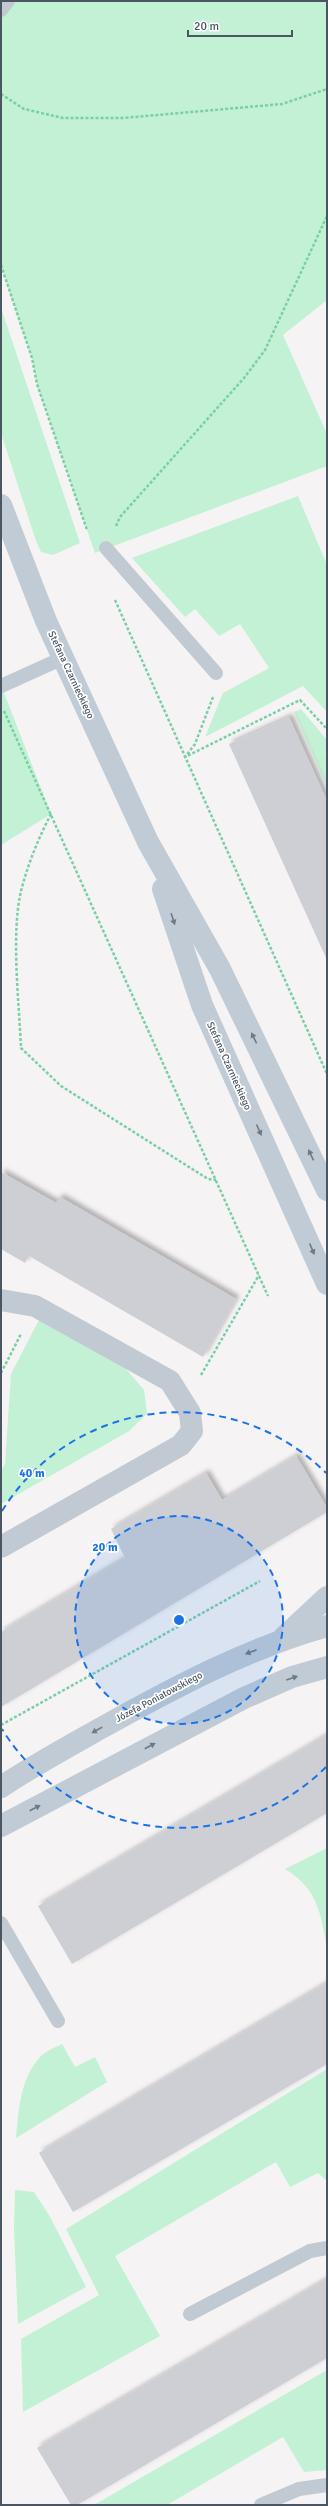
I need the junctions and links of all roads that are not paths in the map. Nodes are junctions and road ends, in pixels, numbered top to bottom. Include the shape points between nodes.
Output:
1 (8, 1) edge
2 (1, 10) edge
3 (1, 505) edge
4 (106, 548) road end
5 (63, 658) junction
6 (216, 673) road end
7 (1, 686) edge
8 (148, 842) junction
9 (327, 1190) edge
10 (327, 1284) edge
11 (1, 1300) edge
12 (1, 1547) edge
13 (327, 1597) edge
14 (327, 1626) edge
15 (281, 1640) junction
16 (327, 1667) edge
17 (1, 1787) edge
18 (1, 1826) edge
19 (1, 1923) edge
20 (58, 2021) dead end
21 (327, 2248) edge
22 (190, 2314) dead end
23 (327, 2485) edge
24 (261, 2505) edge

1 - 2 lane
3 - 5 street, Stefana Czarnieckiego
4 - 6 lane
5 - 7 lane
5 - 8 street, Stefana Czarnieckiego
9 -> 8 street, Stefana Czarnieckiego via 220,969
8 -> 10 street, Stefana Czarnieckiego via 202,1005
11 - 12 street via 35,1306 170,1380 190,1413 192,1431 180,1445
13 - 15 street
14 - 15 street, Józefa Poniatowskiego
15 -> 17 street, Józefa Poniatowskiego via 233,1659 128,1713 25,1770
18 -> 16 street via 244,1698 292,1677
19 - 20 lane
21 - 22 lane via 310,2251
23 - 24 lane via 299,2489

